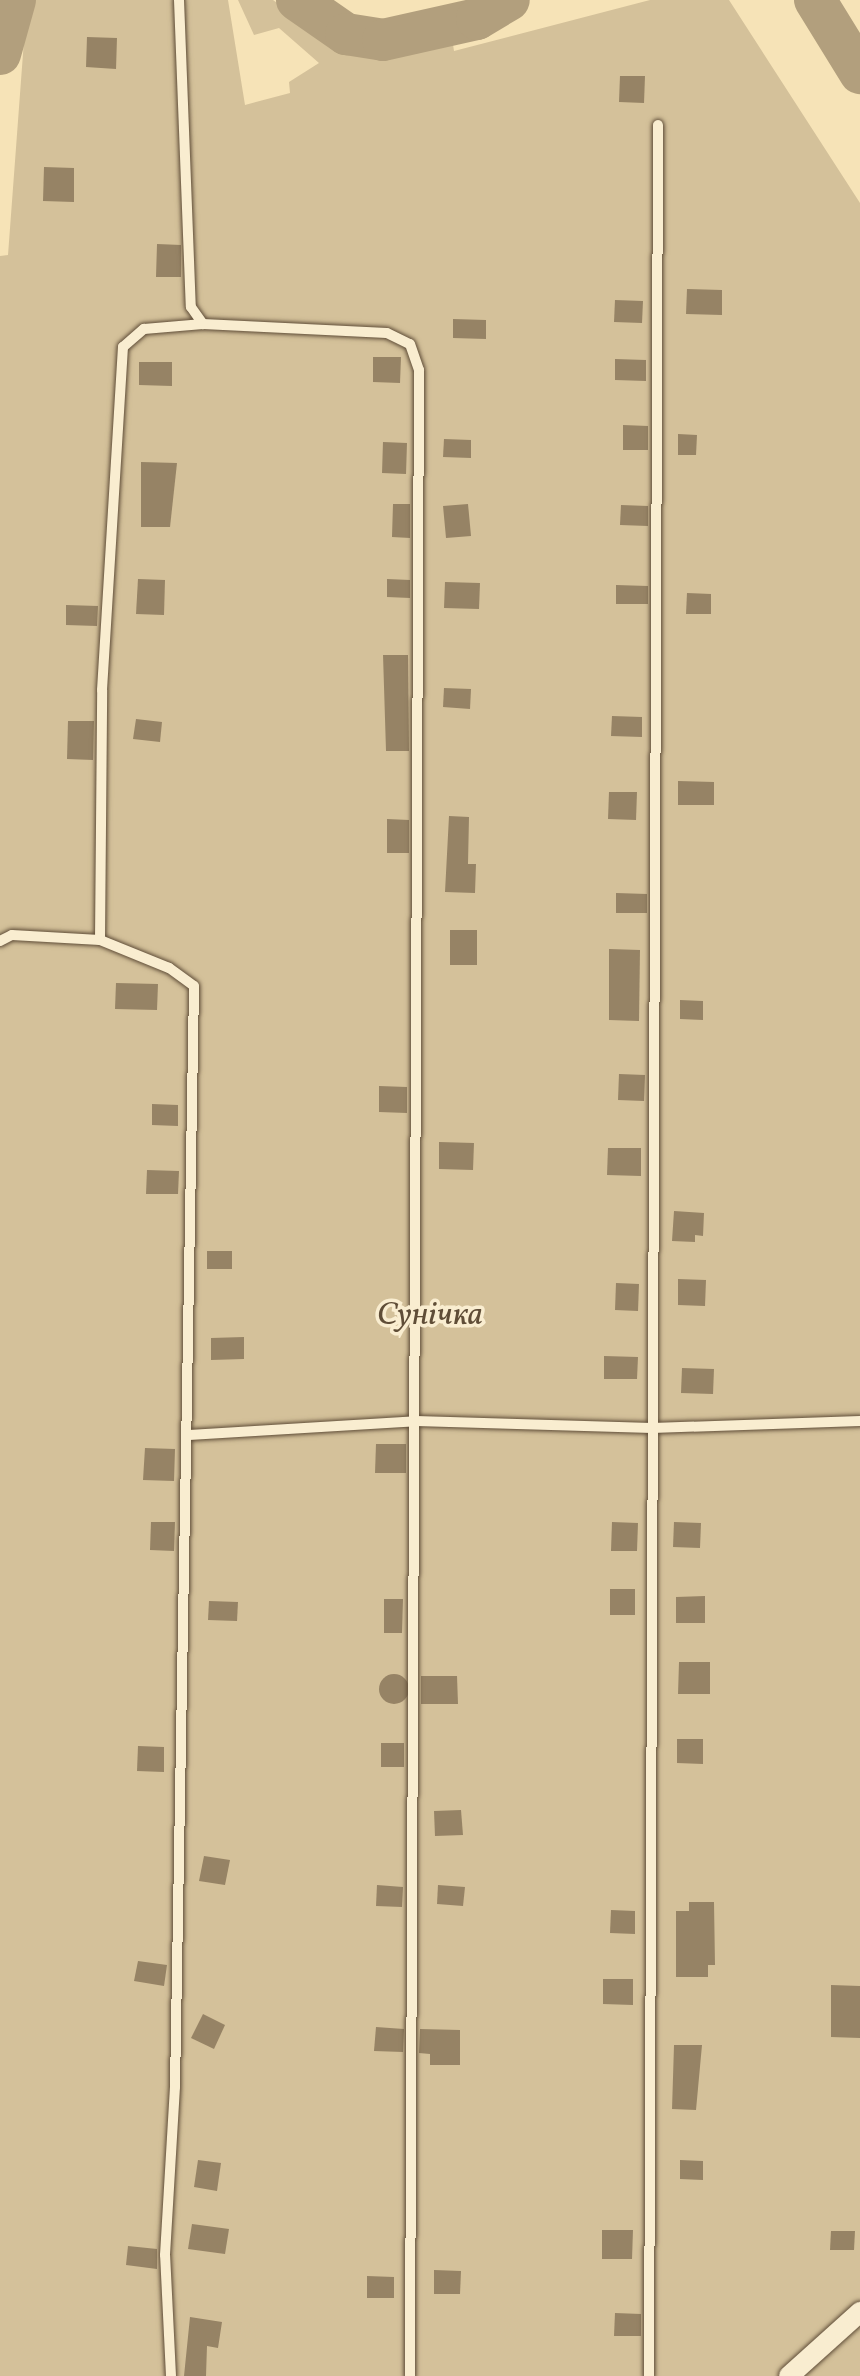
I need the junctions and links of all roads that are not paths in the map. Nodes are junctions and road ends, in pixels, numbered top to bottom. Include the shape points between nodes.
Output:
1 (179, 0) edge
2 (658, 125) dead end
3 (203, 324) junction
4 (100, 940) junction
5 (0, 941) edge
6 (416, 1421) junction
7 (860, 1421) edge
8 (652, 1428) junction
9 (189, 1435) junction
10 (860, 2312) edge
11 (171, 2376) edge
12 (410, 2376) edge
13 (649, 2376) edge
14 (789, 2376) edge

1 - 3 lane via 185,58 185,273 191,307
2 - 8 lane
3 - 4 lane via 144,329 123,347 102,690
3 - 6 lane via 387,333 410,344 419,370
4 - 5 lane via 12,935
4 - 9 lane via 169,968 194,986
6 - 8 lane
6 - 9 lane
6 - 12 lane
7 - 8 lane
8 - 13 lane
9 - 11 lane via 175,2087 165,2255
10 - 14 street

